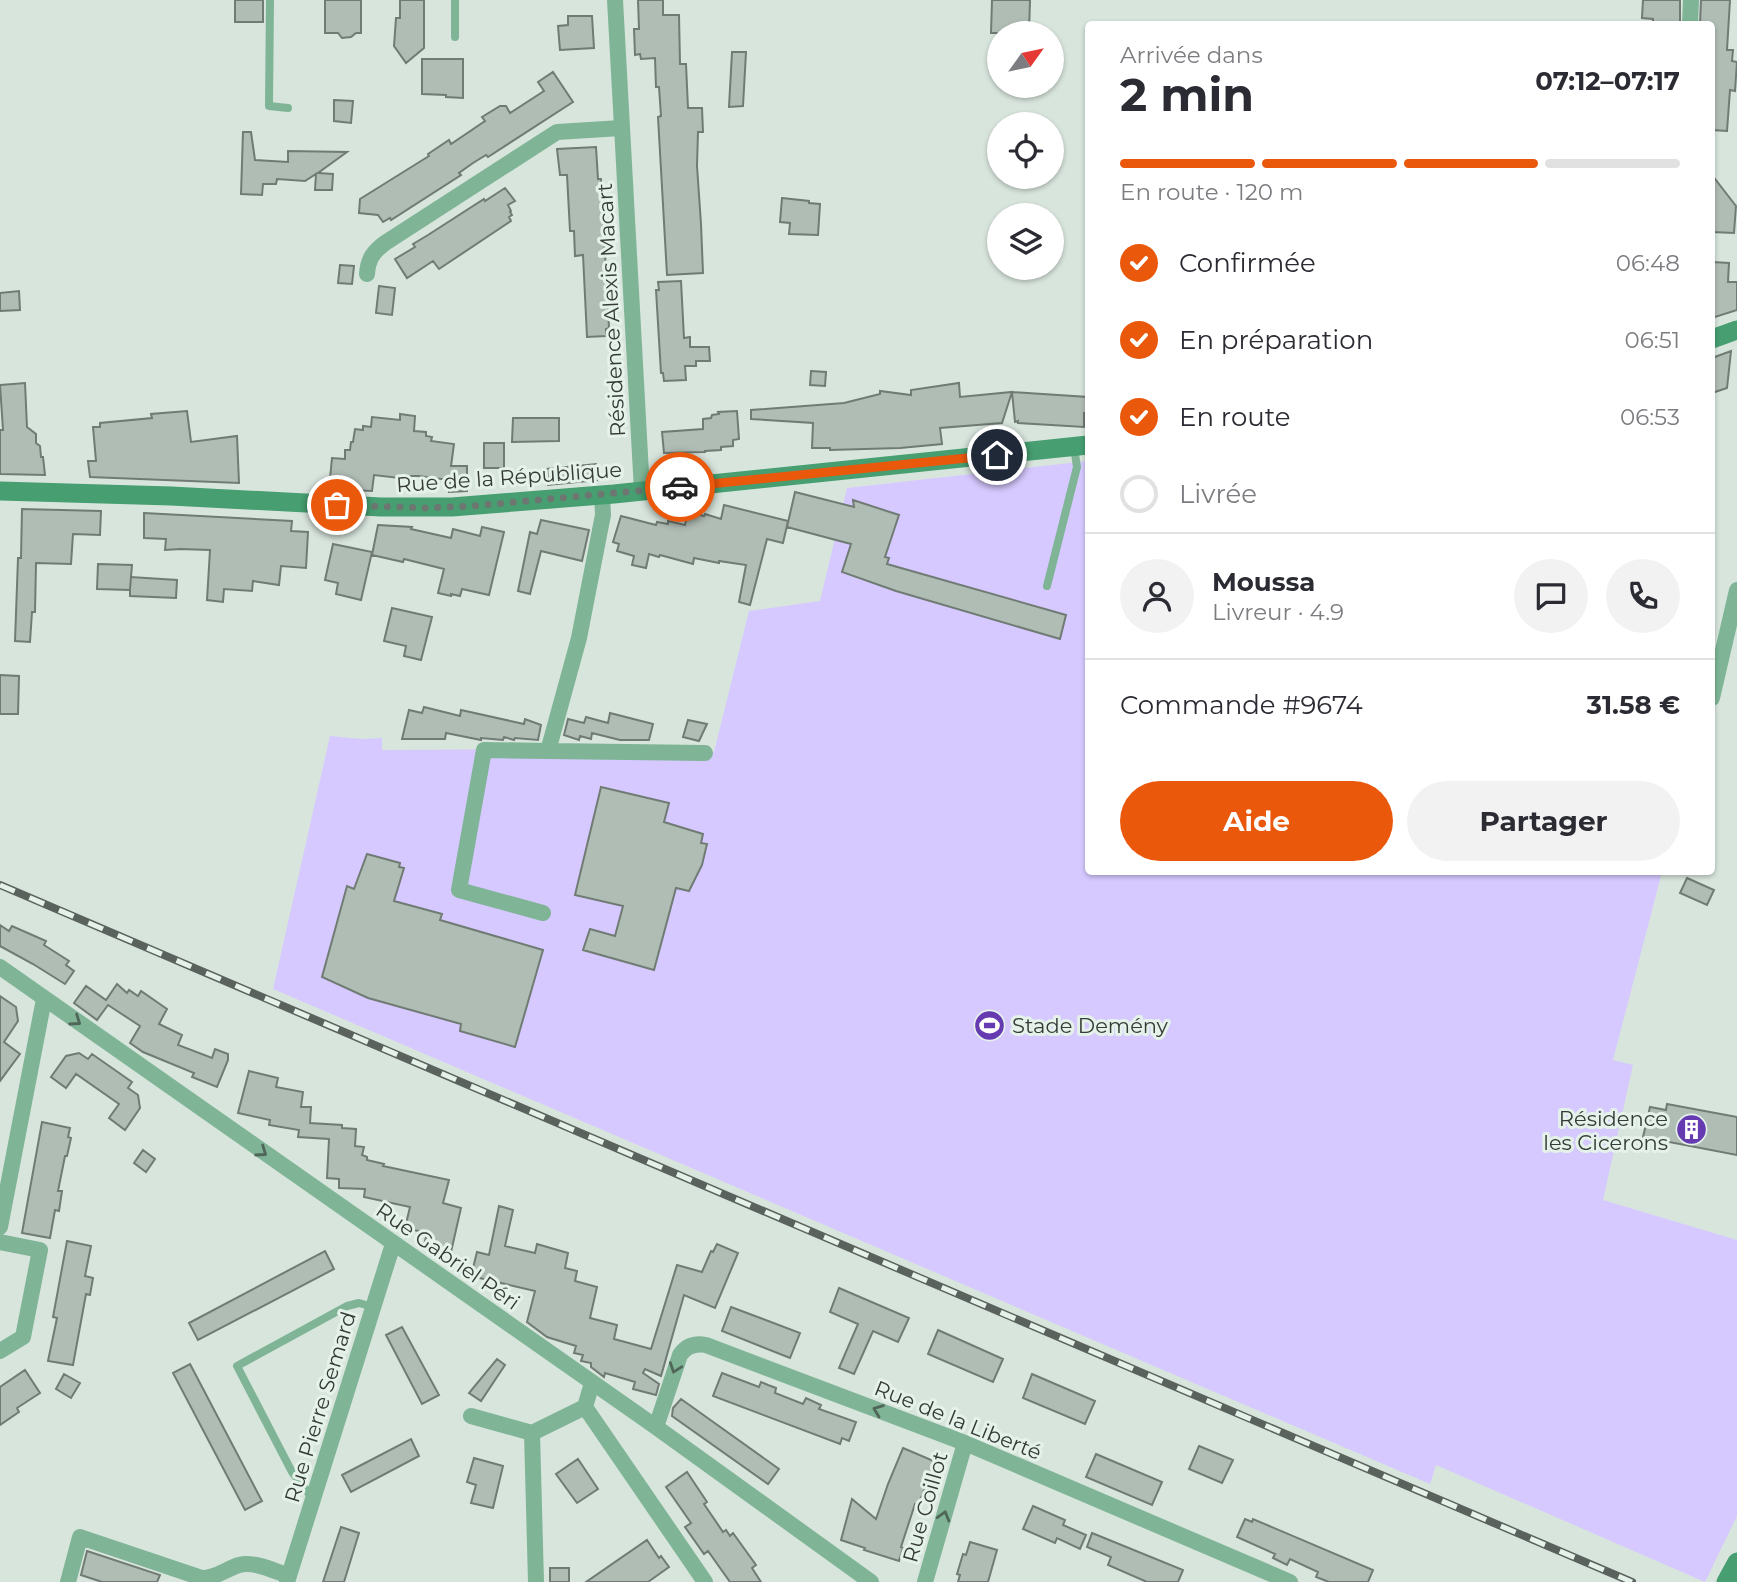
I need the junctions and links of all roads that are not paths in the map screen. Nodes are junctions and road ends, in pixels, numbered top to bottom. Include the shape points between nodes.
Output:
1 (270, 0) edge
2 (455, 0) edge
3 (615, 0) edge
4 (1691, 0) edge
5 (1690, 21) edge
6 (454, 37) dead end
7 (288, 108) dead end
8 (621, 128) junction
9 (367, 274) dead end
10 (1737, 330) edge
11 (1715, 338) edge
12 (1081, 446) edge
13 (0, 491) edge
14 (642, 491) junction
15 (602, 494) junction
16 (1047, 586) dead end
17 (1737, 590) edge
18 (1715, 685) edge
19 (548, 751) junction
20 (705, 753) dead end
21 (542, 913) dead end
22 (0, 967) edge
23 (44, 999) junction
24 (0, 1227) edge
25 (0, 1242) edge
26 (393, 1244) junction
27 (373, 1307) junction
28 (0, 1351) edge
29 (592, 1382) junction
30 (585, 1407) junction
31 (471, 1416) dead end
32 (656, 1427) junction
33 (532, 1433) junction
34 (965, 1443) junction
35 (313, 1499) junction
36 (1737, 1562) edge
37 (288, 1579) edge
38 (68, 1582) edge
39 (536, 1582) edge
40 (705, 1582) edge
41 (871, 1582) edge
42 (925, 1582) edge
43 (1290, 1582) edge
44 (1726, 1582) edge

1 - 7 lane via 269,106
2 - 6 lane
3 - 8 street, Résidence Alexis Macart
4 - 5 street
8 - 9 street via 557,132 384,243 370,258
8 - 14 street, Résidence Alexis Macart
10 - 11 main road
12 - 14 main road, Rue de la République
12 - 16 lane
13 - 15 main road, Rue de la République via 428,508
14 - 15 main road, Rue de la République
15 - 19 street via 601,525 579,638
17 - 18 street
19 - 20 street
19 - 21 street via 484,750 459,890
22 - 23 street, Rue Gabriel Péri
23 - 24 street
23 -> 26 street, Rue Gabriel Péri
25 - 28 street via 40,1250 23,1337
26 - 27 street, Rue Pierre Semard
26 - 29 street, Rue Gabriel Péri
27 - 35 street, Rue Pierre Semard
27 - 35 lane via 347,1306 237,1366 292,1472
29 - 30 street
29 - 32 street, Rue Gabriel Péri
30 - 33 street
30 - 40 street
31 - 33 street
34 -> 32 street, Rue de la Liberté via 700,1344 680,1355
32 - 41 street, Rue Gabriel Péri
33 - 39 street
42 -> 34 street, Rue Coillot
34 - 43 street, Rue de la Liberté
35 - 37 street, Rue Pierre Semard
36 - 44 main road
37 - 38 street via 251,1564 202,1578 80,1537

